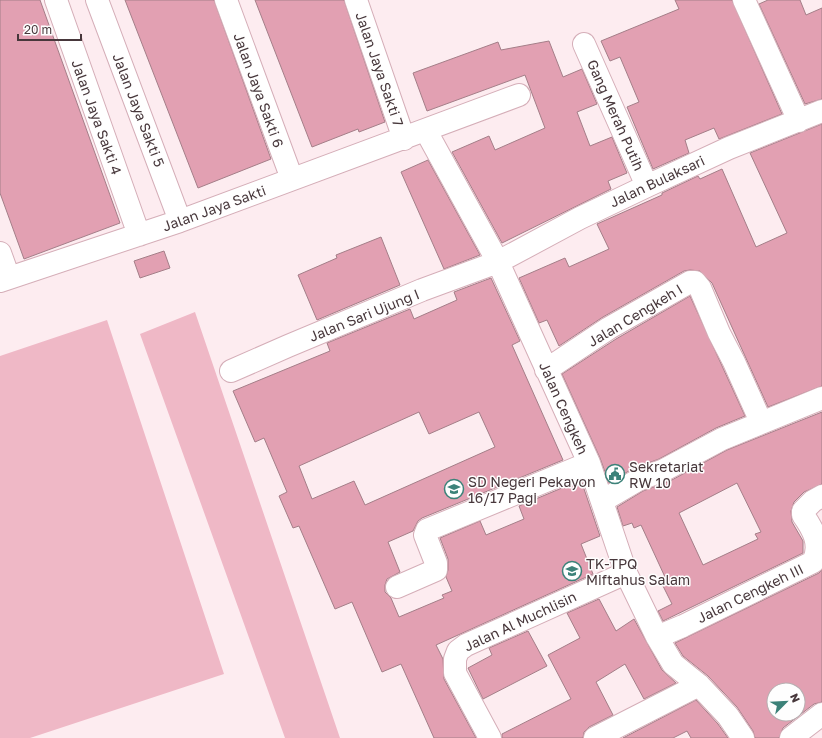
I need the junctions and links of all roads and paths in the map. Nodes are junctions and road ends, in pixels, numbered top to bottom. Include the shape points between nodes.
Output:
1 (56, 0) edge
2 (97, 0) edge
3 (226, 0) edge
4 (356, 0) edge
5 (744, 0) edge
6 (584, 44) dead end
7 (520, 95) dead end
8 (815, 119) edge
9 (426, 131) junction
10 (404, 139) junction
11 (292, 179) junction
12 (647, 186) junction
13 (180, 221) junction
14 (139, 235) junction
15 (0, 253) edge
16 (498, 262) junction
17 (4, 280) edge
18 (546, 370) junction
19 (231, 371) dead end
20 (822, 398) edge
21 (760, 422) junction
22 (589, 463) junction
23 (822, 496) edge
24 (602, 501) junction
25 (626, 573) junction
26 (397, 587) dead end
27 (656, 637) junction
28 (699, 685) junction
29 (822, 714) edge
30 (490, 738) edge
31 (595, 738) edge
32 (742, 738) edge
33 (791, 738) edge

1 - 14 street, Jalan Jaya Sakti 4
2 - 13 street, Jalan Jaya Sakti 5
3 - 11 street, Jalan Jaya Sakti 6
4 - 10 street, Jalan Jaya Sakti 7
5 - 8 street
6 - 12 street, Gang Merah Putih
7 - 9 street, Jalan Jaya Sakti
8 - 12 street, Jalan Bulaksari via 729,148
9 - 10 street, Jalan Jaya Sakti
9 - 16 street, Jalan Cengkeh
10 - 11 street, Jalan Jaya Sakti
11 - 13 street, Jalan Jaya Sakti
12 - 16 street, Jalan Bulaksari
13 - 14 street, Jalan Jaya Sakti
14 - 17 street, Jalan Jaya Sakti
15 - 17 street
16 - 18 street, Jalan Cengkeh
16 - 19 street, Jalan Sari Ujung I via 396,301
18 - 21 street, Jalan Cengkeh I via 609,328 690,282 695,282 700,288
18 - 22 street, Jalan Cengkeh
20 - 21 street
21 - 24 street via 664,470 638,480
22 - 24 street, Jalan Cengkeh
22 - 26 street via 426,530 425,535 436,563 436,570
23 - 27 street, Jalan Cengkeh III via 803,511 818,537 820,550 813,562
24 - 25 street, Jalan Cengkeh
25 - 27 street, Jalan Cengkeh
25 - 30 street, Jalan Al Muchlisin via 466,645 458,651 455,673
27 - 28 street, Jalan Cengkeh via 674,664
28 - 31 street
28 - 32 street, Jalan Cengkeh via 728,716
29 - 33 street

